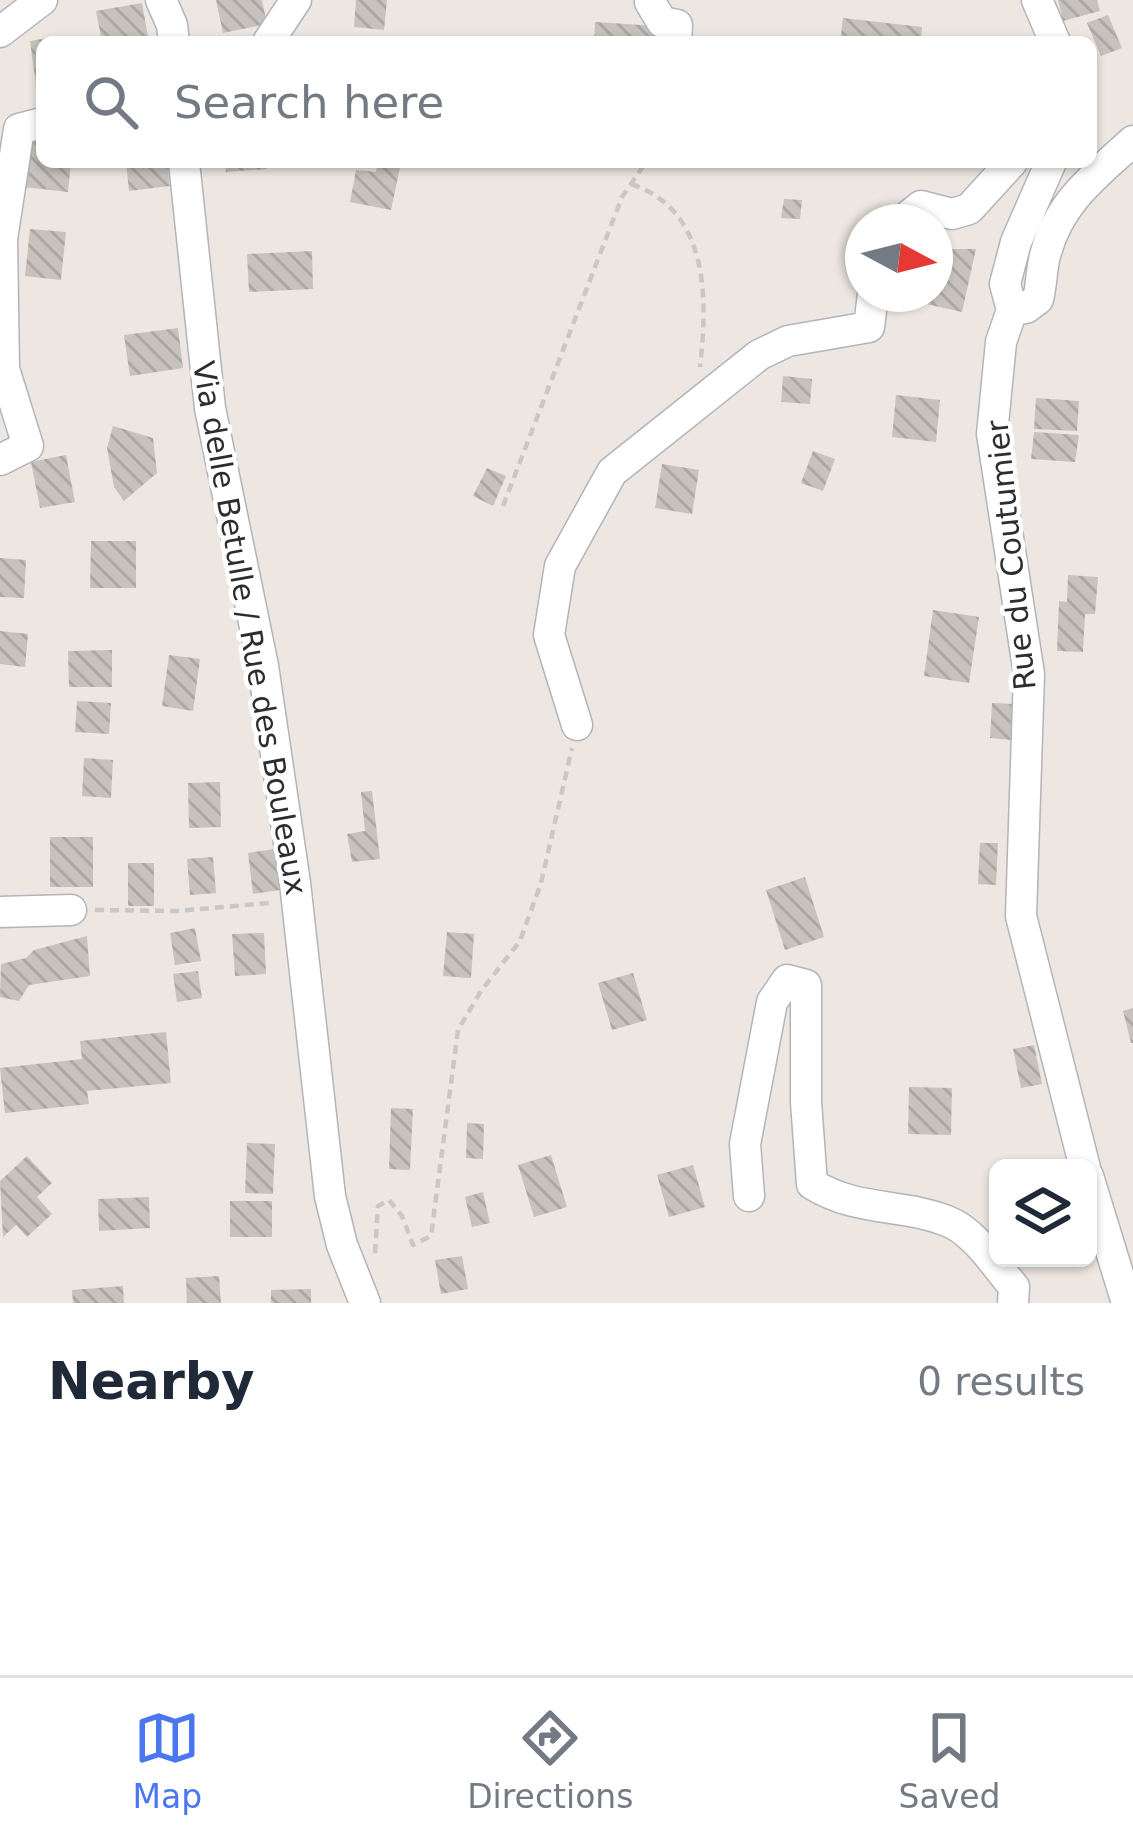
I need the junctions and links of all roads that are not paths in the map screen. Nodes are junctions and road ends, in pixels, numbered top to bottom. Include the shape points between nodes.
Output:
1 (42, 0) edge
2 (161, 0) edge
3 (184, 0) edge
4 (296, 0) edge
5 (685, 0) edge
6 (1037, 0) edge
7 (650, 2) edge
8 (0, 32) edge
9 (173, 36) edge
10 (192, 36) edge
11 (272, 36) edge
12 (676, 36) edge
13 (686, 36) edge
14 (1052, 36) edge
15 (36, 125) edge
16 (1133, 141) edge
17 (184, 168) edge
18 (1007, 168) edge
19 (1049, 168) edge
20 (953, 214) edge
21 (1012, 310) junction
22 (870, 312) edge
23 (0, 460) edge
24 (578, 725) road end
25 (71, 910) road end
26 (0, 912) edge
27 (1084, 1159) edge
28 (749, 1196) dead end
29 (1097, 1205) edge
30 (365, 1303) edge
31 (1013, 1303) edge
32 (1127, 1303) edge

1 - 8 street
2 - 9 street
3 - 10 street
4 - 11 street
5 - 13 street
6 - 14 street
7 - 12 street via 662,22 677,25
15 - 23 street via 19,129 2,239 4,369 28,446
16 - 21 street via 1079,188 1044,256 1038,299
17 - 30 street, Via delle Betulle / Rue des Bouleaux via 210,408 263,666 297,900 330,1196
18 - 20 street via 969,209
19 - 21 street, Rue du Coutumier via 1010,263 1005,296
21 - 27 street, Rue du Coutumier via 992,434 1029,674 1021,916
22 - 24 street via 868,327 788,341 759,355 613,472 560,566 549,634
25 - 26 street
28 - 31 street via 745,1144 772,1002 787,980 806,985 812,1184 838,1200 952,1222 1014,1287
29 - 32 street, Rue du Coutumier

